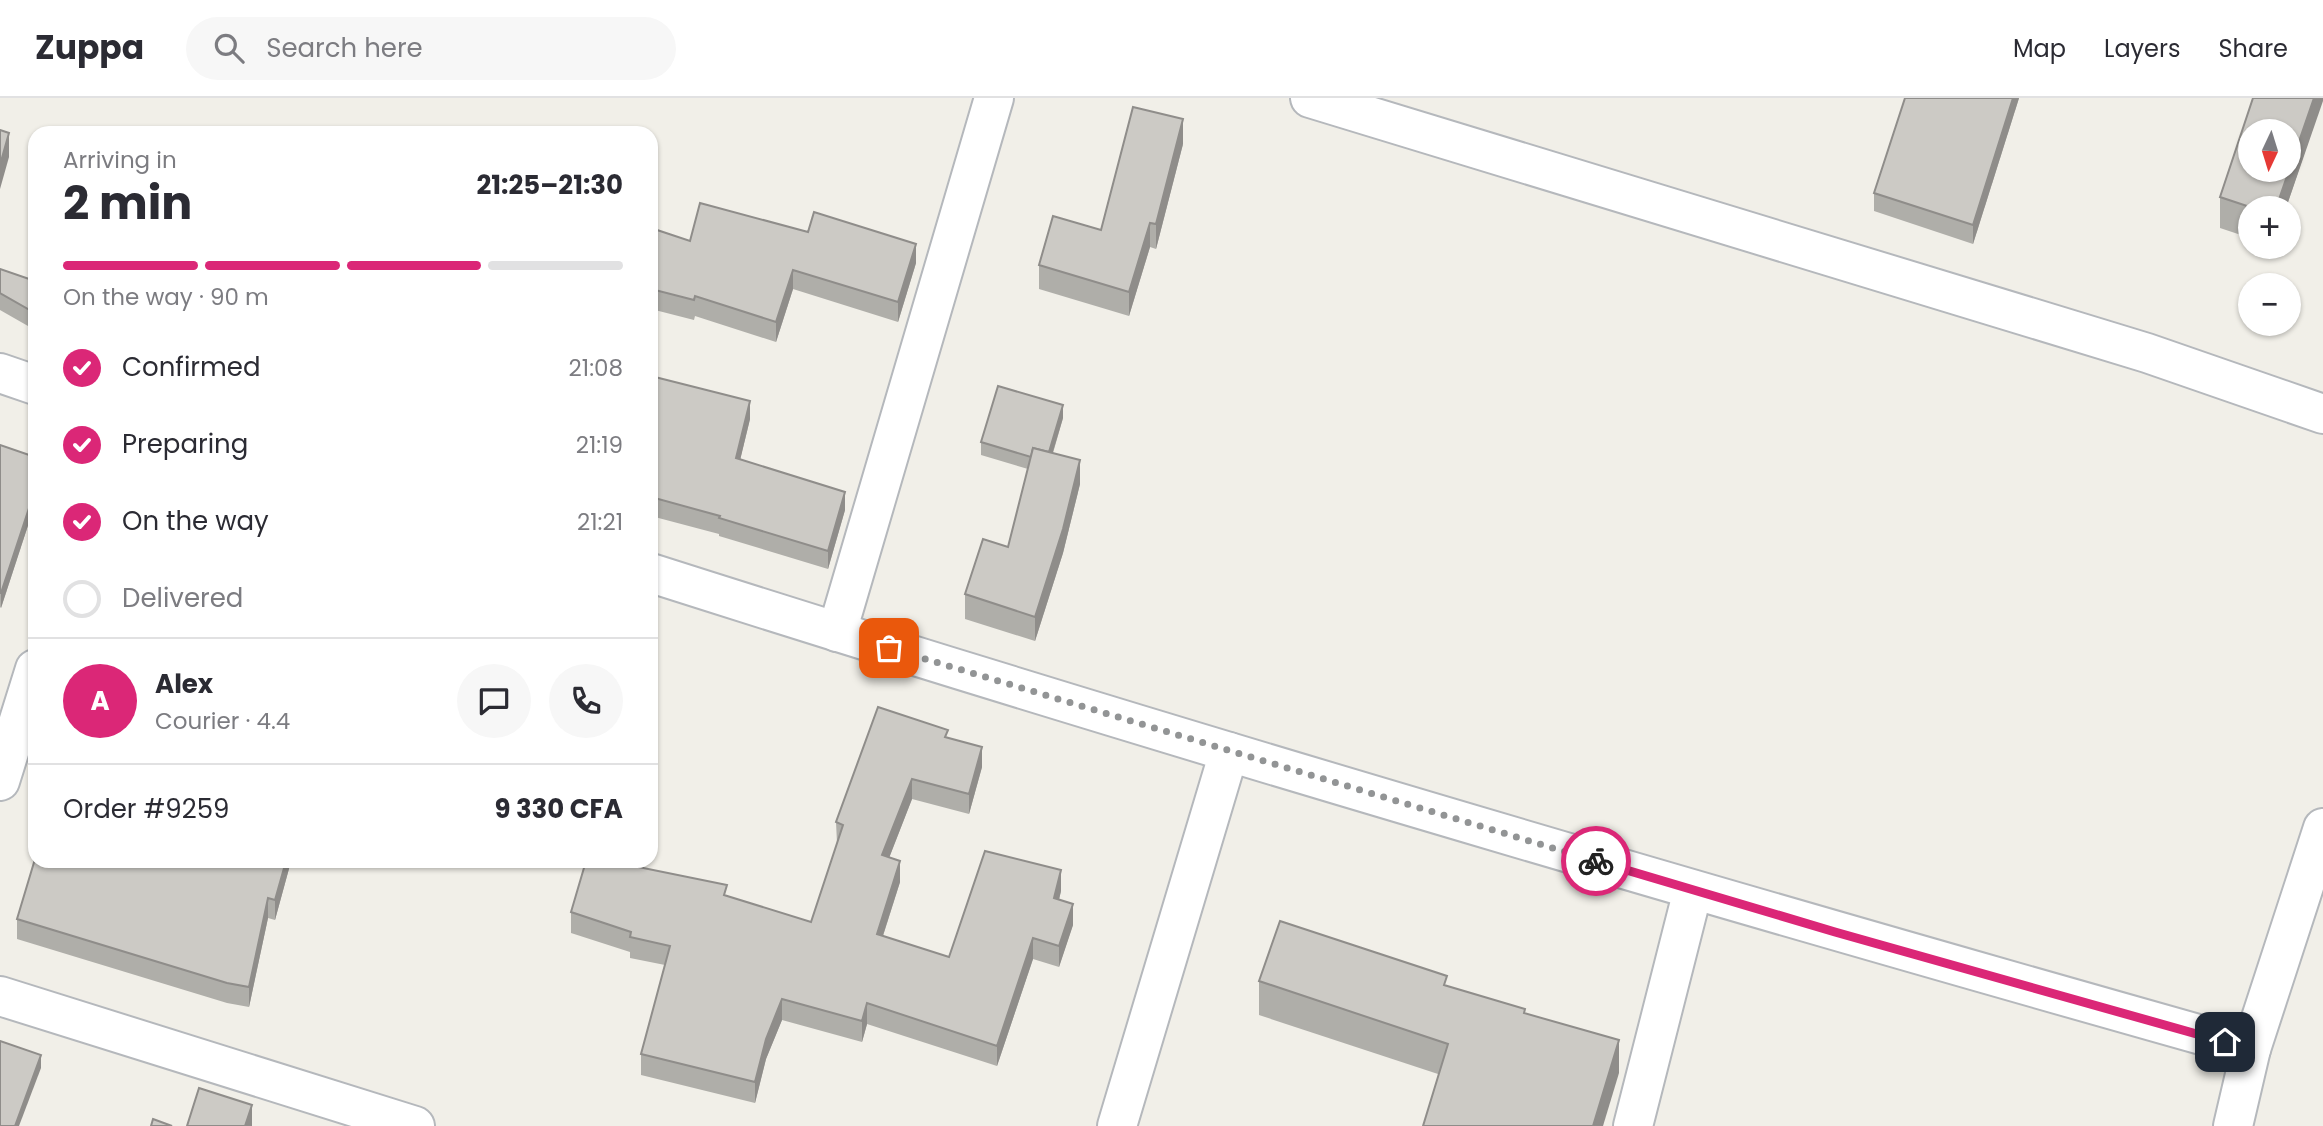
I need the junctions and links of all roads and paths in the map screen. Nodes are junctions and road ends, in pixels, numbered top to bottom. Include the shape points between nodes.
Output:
1 (994, 98) edge
2 (1310, 98) edge
3 (0, 373) edge
4 (28, 383) edge
5 (2323, 414) edge
6 (658, 575) edge
7 (837, 632) junction
8 (28, 691) edge
9 (1230, 752) junction
10 (0, 781) edge
11 (2323, 828) edge
12 (1693, 890) junction
13 (0, 996) edge
14 (2251, 1049) junction
15 (415, 1126) edge
16 (1117, 1126) edge
17 (1633, 1126) edge
18 (2233, 1126) edge

1 - 7 street
2 - 5 street via 2134,349
3 - 4 street
6 - 7 street
7 - 9 street
8 - 10 street
9 - 12 street
9 - 16 street
11 - 14 street
12 - 14 street
12 - 17 street
13 - 15 street
14 - 18 street

